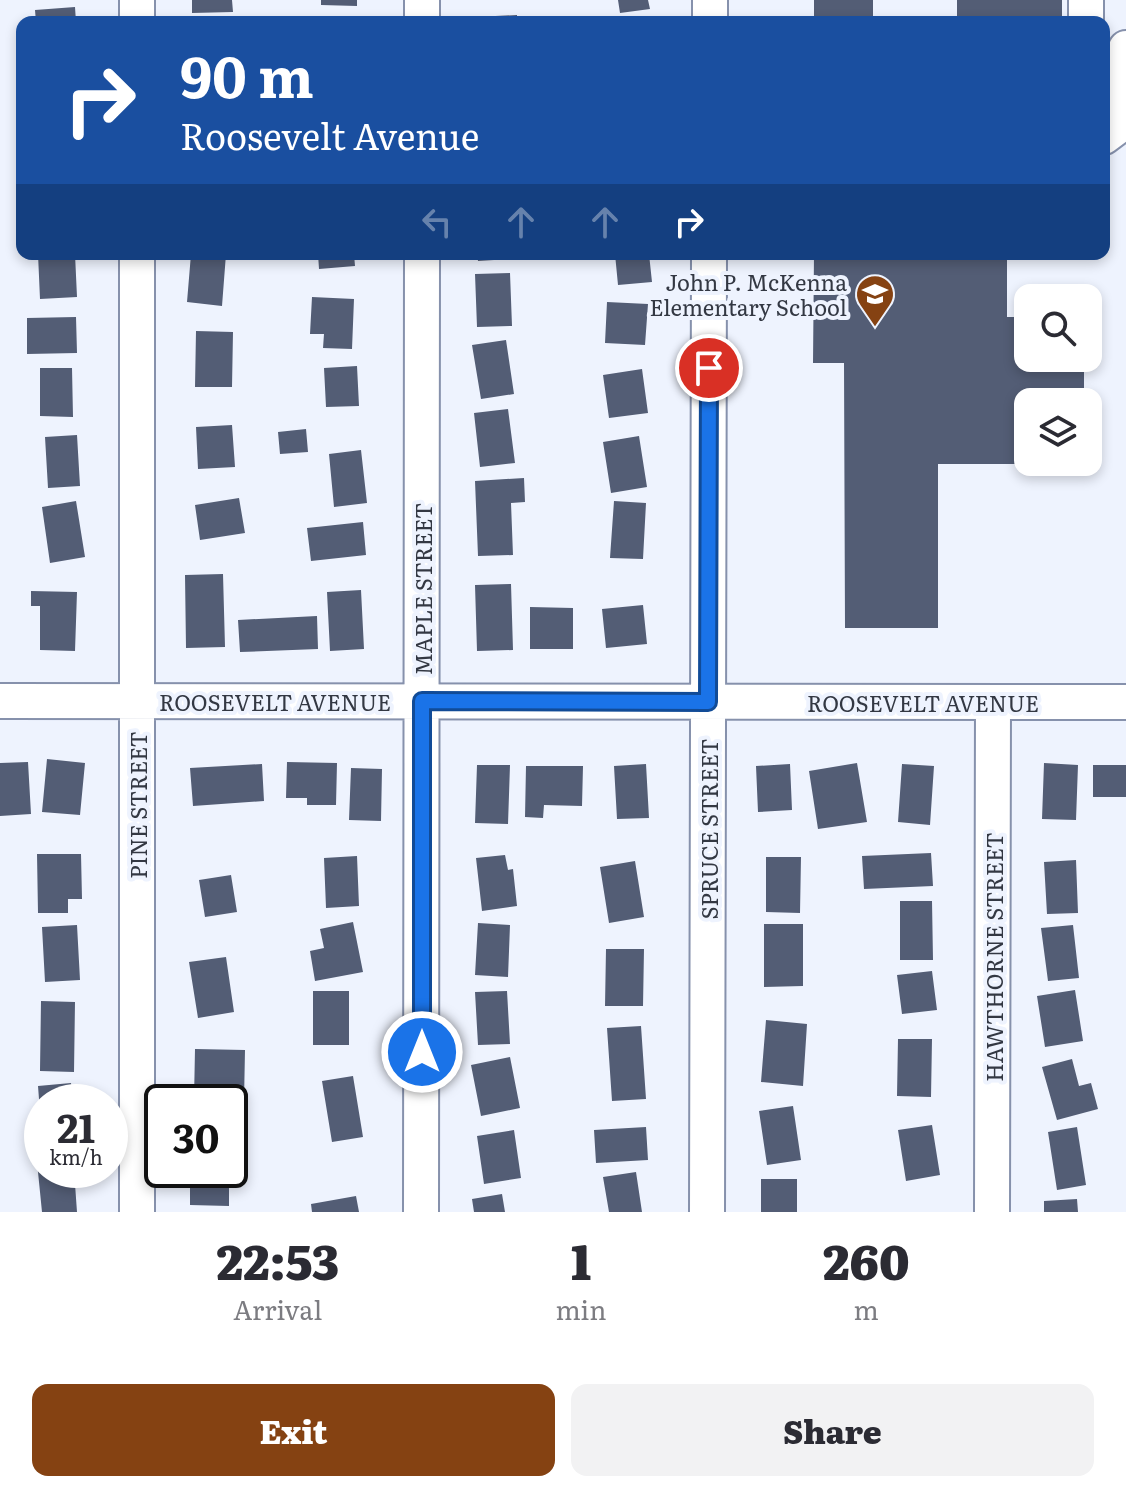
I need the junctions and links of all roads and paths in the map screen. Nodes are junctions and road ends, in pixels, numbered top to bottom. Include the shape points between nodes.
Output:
1 (1126, 48) edge
2 (1110, 132) edge
3 (137, 260) edge
4 (422, 260) edge
5 (709, 260) edge
6 (0, 701) edge
7 (137, 701) junction
8 (422, 701) junction
9 (708, 702) junction
10 (993, 702) junction
11 (1126, 702) edge
12 (137, 1212) edge
13 (421, 1212) edge
14 (707, 1212) edge
15 (992, 1212) edge

1 - 2 street via 1124,122
3 - 7 street, PINE STREET
4 - 8 street, MAPLE STREET
5 - 9 street, SPRUCE STREET
6 - 7 street, ROOSEVELT AVENUE
7 - 8 street, ROOSEVELT AVENUE
7 - 12 street, PINE STREET
8 - 9 street, ROOSEVELT AVENUE
8 - 13 street, MAPLE STREET
9 - 10 street, ROOSEVELT AVENUE
9 - 14 street, SPRUCE STREET
10 - 11 street, ROOSEVELT AVENUE
10 - 15 street, HAWTHORNE STREET

